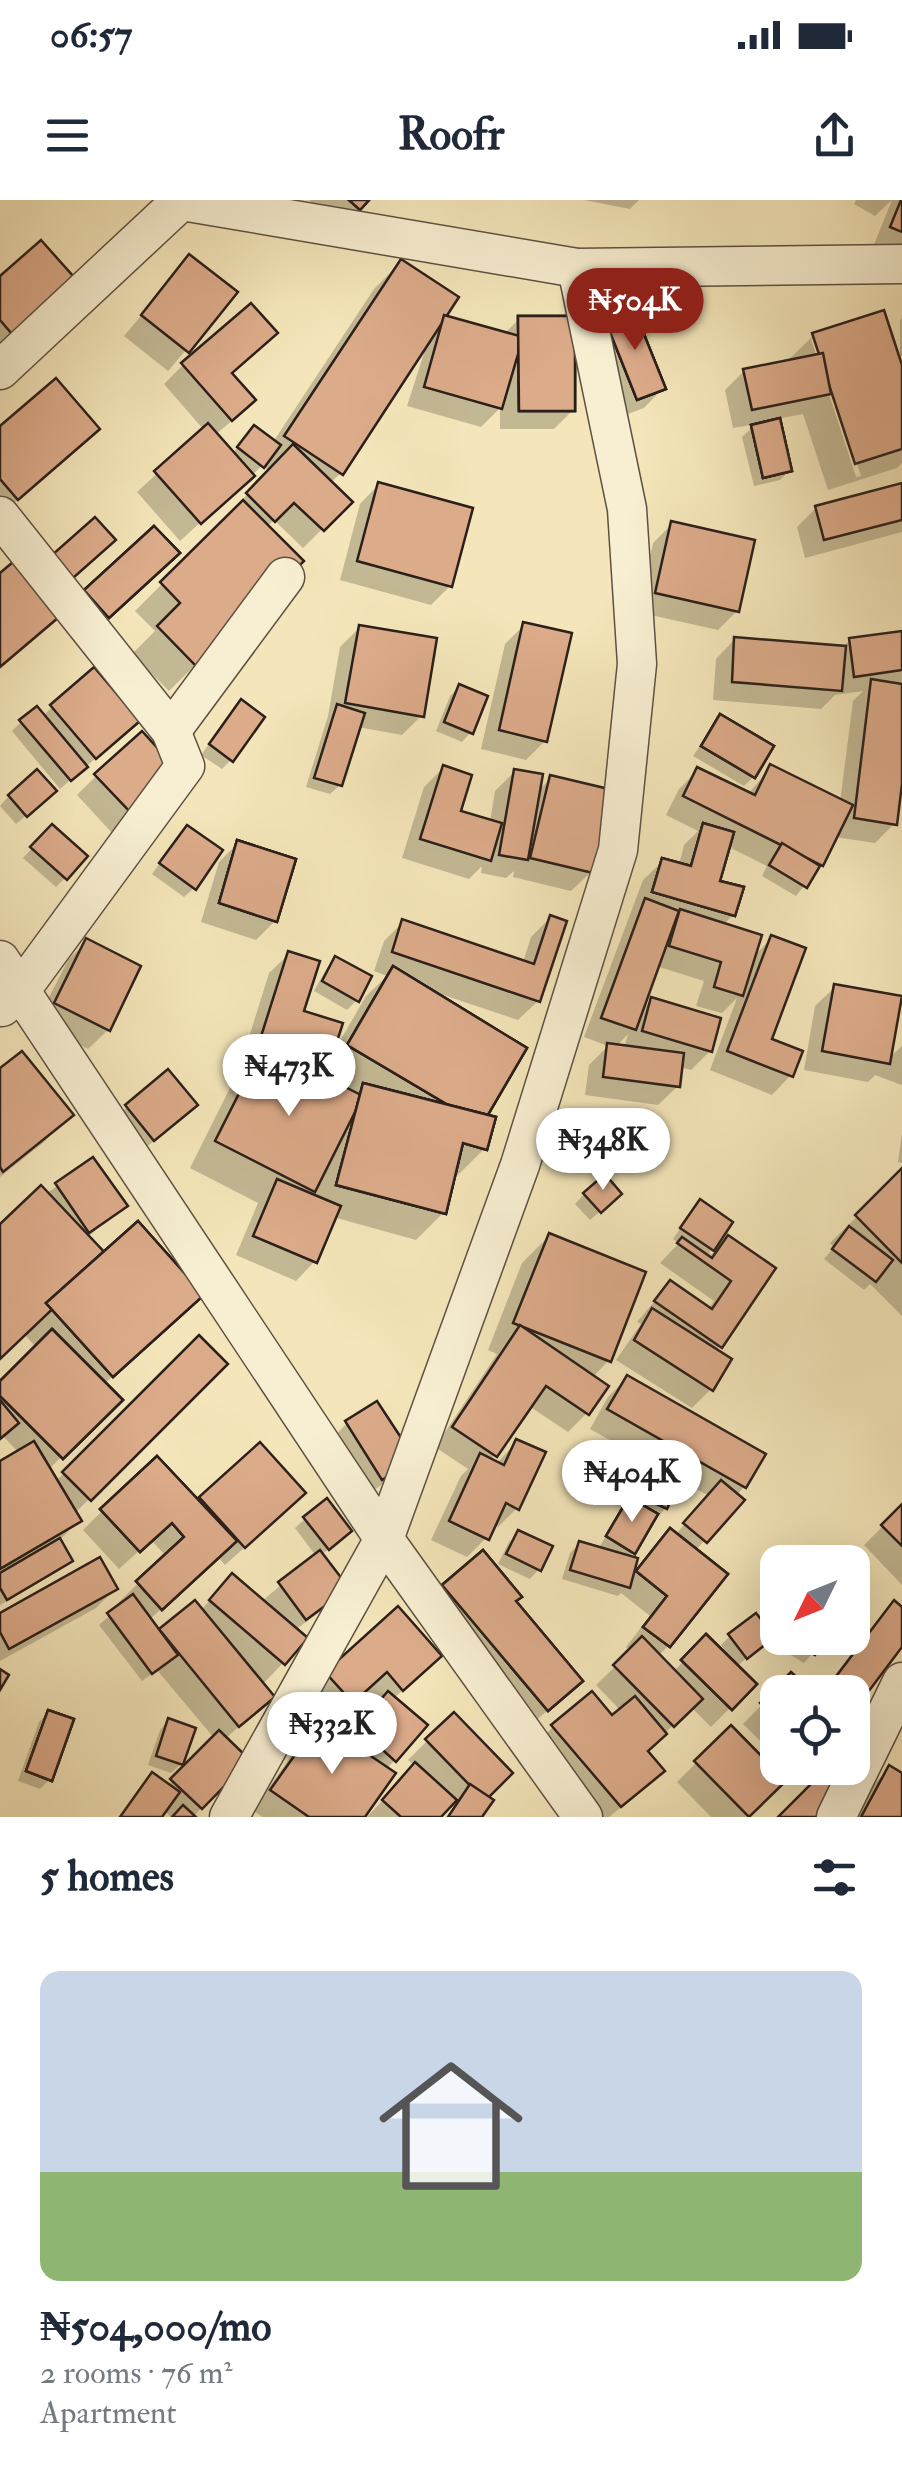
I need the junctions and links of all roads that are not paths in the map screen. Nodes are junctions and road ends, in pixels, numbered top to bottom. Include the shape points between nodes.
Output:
1 (182, 200) edge
2 (902, 264) edge
3 (577, 268) junction
4 (0, 370) edge
5 (0, 516) edge
6 (285, 577) dead end
7 (171, 731) junction
8 (7, 987) edge
9 (384, 1539) junction
10 (902, 1682) edge
11 (229, 1817) edge
12 (582, 1817) edge
13 (836, 1817) edge

1 - 3 street
1 - 4 street
2 - 3 street
3 - 9 street via 627,509 637,664 618,850 520,1166
5 - 7 street
6 - 7 street
7 - 8 street via 185,766
8 - 9 street
9 - 11 street
9 - 12 street
10 - 13 street

